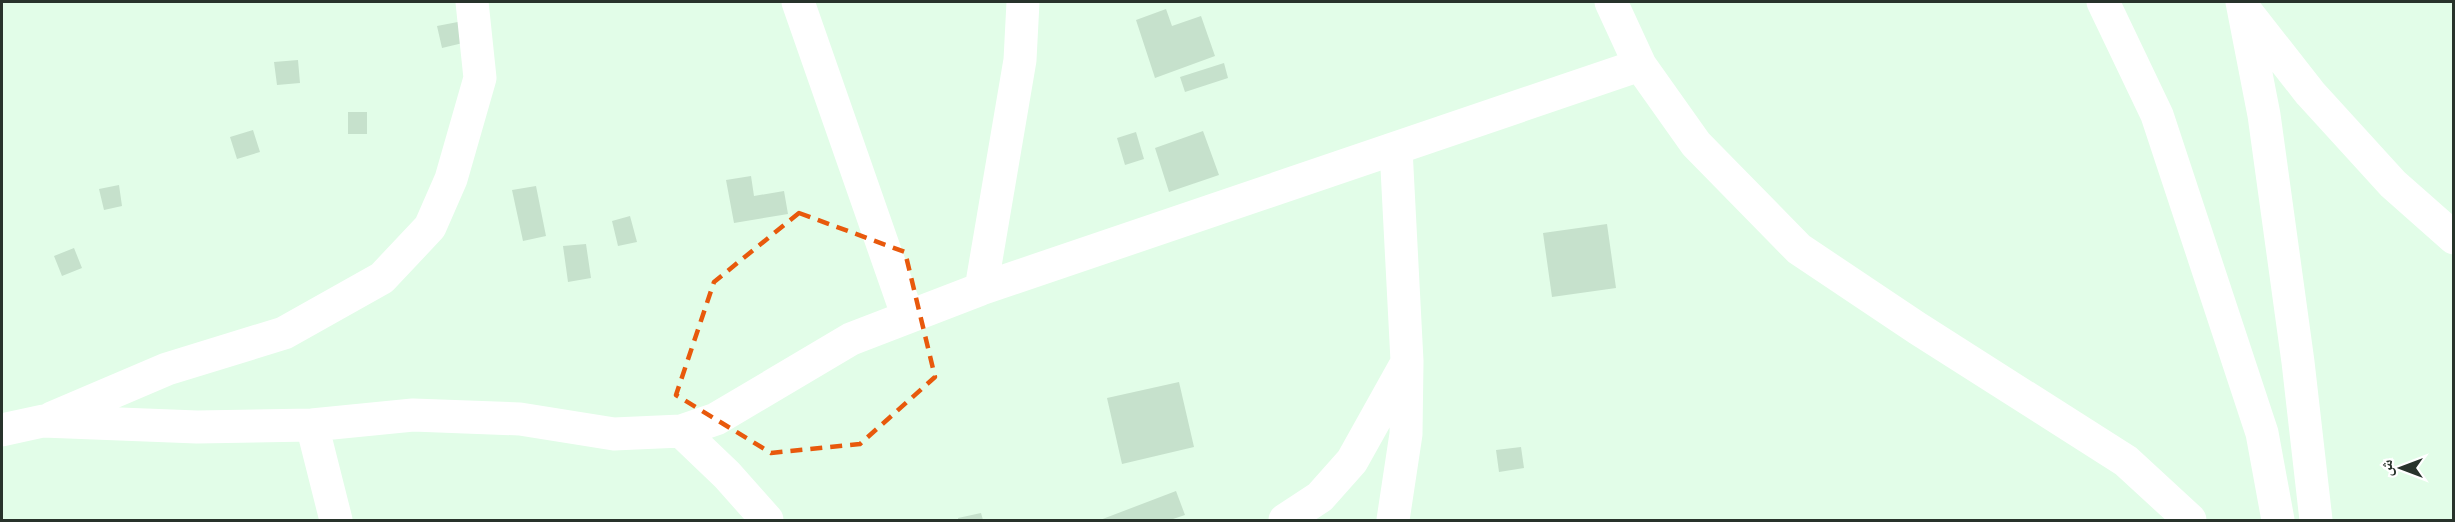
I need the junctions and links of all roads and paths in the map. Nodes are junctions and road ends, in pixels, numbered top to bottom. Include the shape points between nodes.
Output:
1 (472, 2) edge
2 (798, 2) edge
3 (1023, 2) edge
4 (1611, 2) edge
5 (2103, 2) edge
6 (2242, 4) edge
7 (1640, 65) junction
8 (1396, 149) junction
9 (2454, 238) edge
10 (981, 289) junction
11 (908, 317) junction
12 (1407, 361) junction
13 (43, 421) junction
14 (312, 426) junction
15 (2, 430) edge
16 (681, 431) junction
17 (336, 520) edge
18 (767, 520) edge
19 (1285, 520) edge
20 (1394, 520) edge
21 (2190, 520) edge
22 (2278, 520) edge
23 (2316, 520) edge

1 - 13 street via 480,78 451,179 430,227 382,278 284,333 167,369
2 - 11 street
3 - 10 street via 1020,60
4 - 7 street
5 - 22 street via 2157,115 2262,433
6 - 9 street via 2310,93 2393,184
6 - 23 street via 2264,115
7 - 8 street
7 - 21 street via 1696,144 1798,249 2126,461
8 - 10 street
8 - 12 street
10 - 11 street
11 - 16 street via 851,339 716,419
12 - 19 street via 1352,461 1320,497
12 - 20 street via 1406,434
13 - 14 street via 197,427
13 - 15 street
14 - 16 street via 413,415 520,419 614,434
14 - 17 street
16 - 18 street

